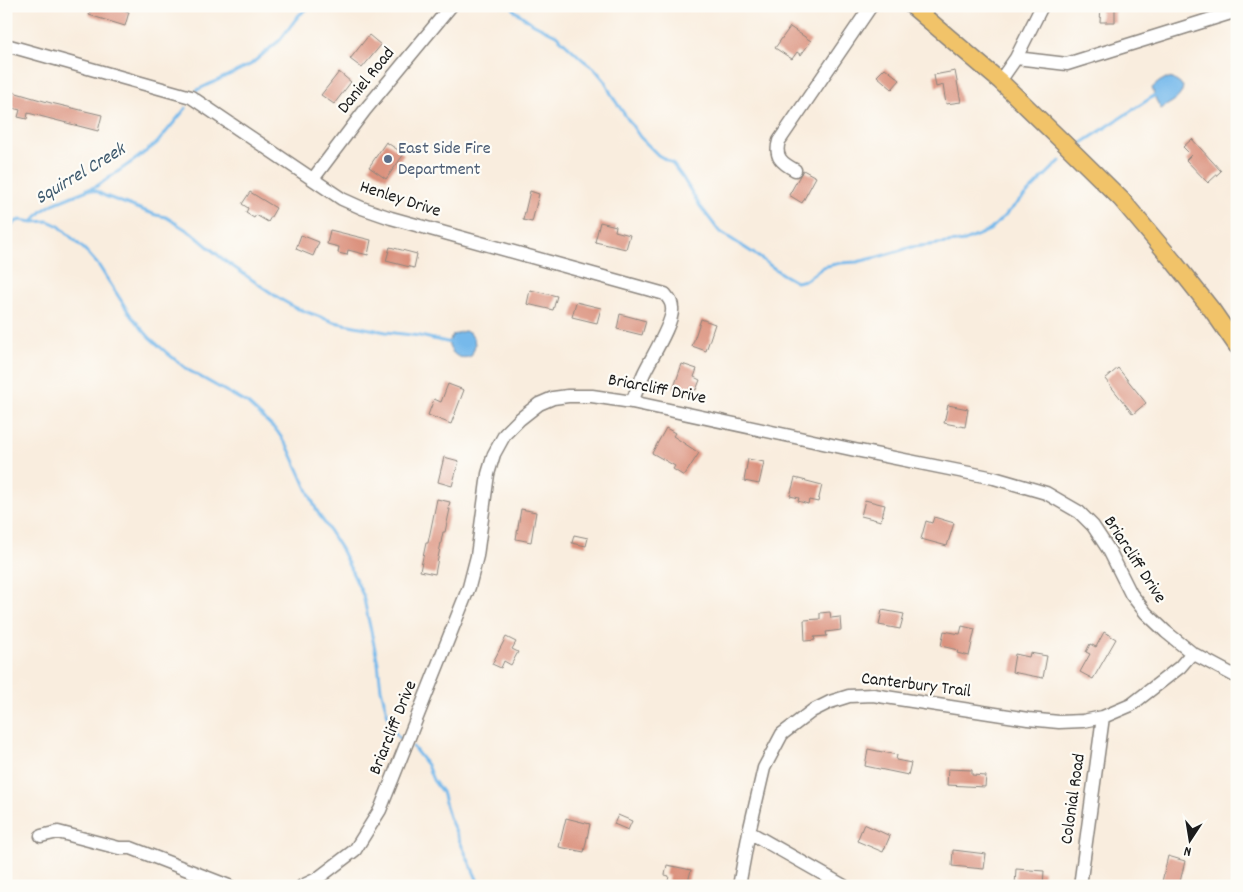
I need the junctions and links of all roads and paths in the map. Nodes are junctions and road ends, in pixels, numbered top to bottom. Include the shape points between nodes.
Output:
1 (451, 6) edge
2 (871, 6) edge
3 (912, 6) edge
4 (1042, 6) edge
5 (1237, 11) edge
6 (6, 44) edge
7 (1016, 58) junction
8 (1000, 81) junction
9 (795, 170) dead end
10 (313, 180) junction
11 (1237, 346) edge
12 (632, 402) junction
13 (1192, 653) junction
14 (1237, 677) edge
15 (1103, 717) junction
16 (749, 832) junction
17 (41, 836) dead end
18 (229, 886) edge
19 (302, 886) edge
20 (740, 886) edge
21 (844, 886) edge
22 (1080, 886) edge

1 - 10 street, Daniel Road
2 - 9 street via 779,141 778,156
3 - 8 main road
4 - 7 street
5 - 7 street via 1067,64
6 - 10 street, Henley Drive via 191,97
7 - 8 street
8 - 11 main road via 1121,200 1170,256
10 - 12 street, Henley Drive via 362,208 665,294 670,300 672,315
12 - 13 street, Briarcliff Drive via 994,478 1046,493 1079,512 1093,526 1131,594 1146,613
12 - 19 street, Briarcliff Drive via 592,396 553,398 539,404 505,434 488,474 477,556 469,587 380,810 355,850 318,879
13 - 14 street, Briarcliff Drive
13 - 15 street, Canterbury Trail via 1180,668 1131,705
15 - 16 street, Canterbury Trail via 1059,722 873,695 849,696 830,702 782,734 764,768
15 - 22 street, Colonial Road
16 - 20 street, Canterbury Trail
16 - 21 street
17 - 18 street via 58,832 119,848 131,848

